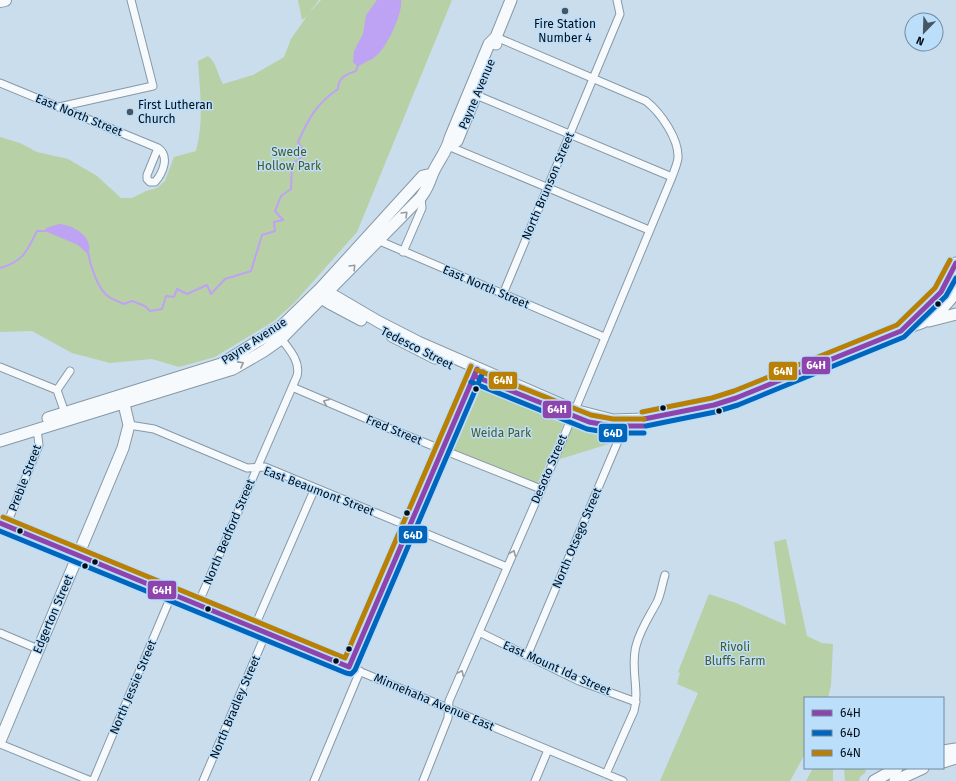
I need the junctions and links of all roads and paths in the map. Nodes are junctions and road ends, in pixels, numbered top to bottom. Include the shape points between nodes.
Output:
1 (5, 0) edge
2 (131, 0) edge
3 (511, 0) edge
4 (617, 0) edge
5 (0, 1) edge
6 (496, 37) junction
7 (593, 79) junction
8 (0, 83) edge
9 (476, 95) junction
10 (59, 107) junction
11 (570, 134) junction
12 (448, 146) junction
13 (158, 148) dead end
14 (432, 174) junction
15 (672, 176) junction
16 (548, 187) junction
17 (421, 197) junction
18 (649, 230) junction
19 (368, 234) junction
20 (377, 242) junction
21 (403, 252) junction
22 (956, 263) edge
23 (941, 292) junction
24 (322, 293) junction
25 (503, 294) junction
26 (955, 296) edge
27 (956, 314) edge
28 (926, 322) junction
29 (900, 331) junction
30 (278, 335) junction
31 (604, 337) junction
32 (0, 367) edge
33 (70, 371) dead end
34 (476, 373) junction
35 (292, 387) junction
36 (57, 390) junction
37 (123, 399) junction
38 (573, 413) junction
39 (66, 416) junction
40 (624, 423) junction
41 (129, 425) junction
42 (37, 429) junction
43 (0, 434) edge
44 (0, 441) edge
45 (442, 450) junction
46 (257, 468) junction
47 (315, 488) junction
48 (541, 489) junction
49 (3, 525) edge
50 (409, 526) junction
51 (78, 556) junction
52 (507, 567) junction
53 (665, 575) dead end
54 (172, 594) junction
55 (198, 604) junction
56 (254, 628) junction
57 (479, 632) junction
58 (0, 633) edge
59 (266, 633) junction
60 (38, 649) junction
61 (527, 656) junction
62 (349, 667) junction
63 (360, 671) junction
64 (636, 702) junction
65 (449, 709) junction
66 (0, 742) edge
67 (956, 749) edge
68 (548, 750) junction
69 (944, 751) edge
70 (956, 758) edge
71 (944, 762) edge
72 (895, 769) edge
73 (920, 769) edge
74 (606, 774) junction
75 (92, 781) edge
76 (203, 781) edge
77 (314, 781) edge
78 (423, 781) edge
79 (535, 781) edge
80 (623, 781) edge
81 (874, 781) edge
82 (895, 781) edge

1 - 5 main road
2 - 10 street via 153,86
3 - 6 street, Payne Avenue
4 - 7 street, North Brunson Street via 620,14
6 - 7 street
6 - 9 street, Payne Avenue via 496,47
6 - 12 street, Payne Avenue via 489,44
7 - 11 street, North Brunson Street
7 - 15 street, Desoto Street via 651,105 674,139 678,158
8 - 10 street, East North Street
9 - 11 street
9 - 12 street, Payne Avenue via 457,141
10 - 13 street, East North Street
11 - 15 street
11 - 16 street, North Brunson Street
12 - 14 street, Payne Avenue
12 - 16 street
14 - 17 street, Payne Avenue via 430,184
14 - 19 street, Payne Avenue via 422,176
15 - 18 street, Desoto Street
16 - 18 street
16 - 25 street, North Brunson Street
20 -> 17 street, Payne Avenue
17 - 21 street, Payne Avenue via 422,208
18 - 31 street, Desoto Street
19 - 20 street, East North Street
19 - 24 street, Payne Avenue
20 - 21 street, East North Street
24 -> 20 street, Payne Avenue
21 - 25 street, East North Street
22 - 23 street
23 - 26 street
23 - 29 street
24 - 30 street, Payne Avenue
24 - 34 street, Tedesco Street
25 - 31 street, East North Street
26 - 28 street
27 - 28 street, Tedesco Street
28 - 29 street, Tedesco Street
29 - 40 street, Tedesco Street via 714,405
30 - 35 street, North Bedford Street via 299,369
30 - 37 street, Payne Avenue via 221,364
31 - 38 street, Desoto Street
32 - 36 street
33 - 36 street
34 - 38 street, Tedesco Street
34 - 45 street
45 -> 35 street, Fred Street
35 - 46 street, North Bedford Street
36 - 39 street
37 - 39 street, Payne Avenue
37 - 41 street, Edgerton Street
38 - 40 street, Tedesco Street via 612,423
38 - 48 street, Desoto Street
39 - 42 street, Payne Avenue
39 - 43 street, Payne Avenue
40 - 61 street, North Otsego Street
41 - 46 street, East Beaumont Street via 154,429 247,468
41 - 51 street, Edgerton Street via 123,448
42 - 44 street, Payne Avenue
42 - 49 street, Preble Street via 39,446
45 - 48 street, Fred Street
45 - 50 street
46 - 47 street, East Beaumont Street via 265,467
46 - 55 street, North Bedford Street
47 - 50 street, East Beaumont Street
47 - 56 street
52 -> 48 street, Desoto Street
49 - 51 street, Minnehaha Avenue East
50 - 52 street, East Beaumont Street
50 - 62 street
51 - 54 street, Minnehaha Avenue East
51 - 60 street, Edgerton Street
52 - 57 street, Desoto Street
53 - 64 street via 657,601 641,629 636,646 633,674
54 - 55 street, Minnehaha Avenue East
54 - 75 street, North Jessie Street
55 - 56 street, Minnehaha Avenue East
56 - 59 street, Minnehaha Avenue East
57 - 61 street, East Mount Ida Street
65 -> 57 street, Desoto Street via 449,700
58 - 60 street
59 - 62 street, Minnehaha Avenue East
59 - 76 street, North Bradley Street
60 - 66 street, Edgerton Street
61 - 64 street, East Mount Ida Street via 590,686
62 - 63 street, Minnehaha Avenue East
63 - 65 street, Minnehaha Avenue East
63 - 77 street
64 - 74 street
65 - 68 street, Minnehaha Avenue East
65 - 78 street, Desoto Street via 448,718
66 - 75 street
67 - 69 street
68 - 74 street, Minnehaha Avenue East
68 - 79 street
70 - 71 street
72 - 81 street
73 - 82 street
74 - 80 street, Minnehaha Avenue East

